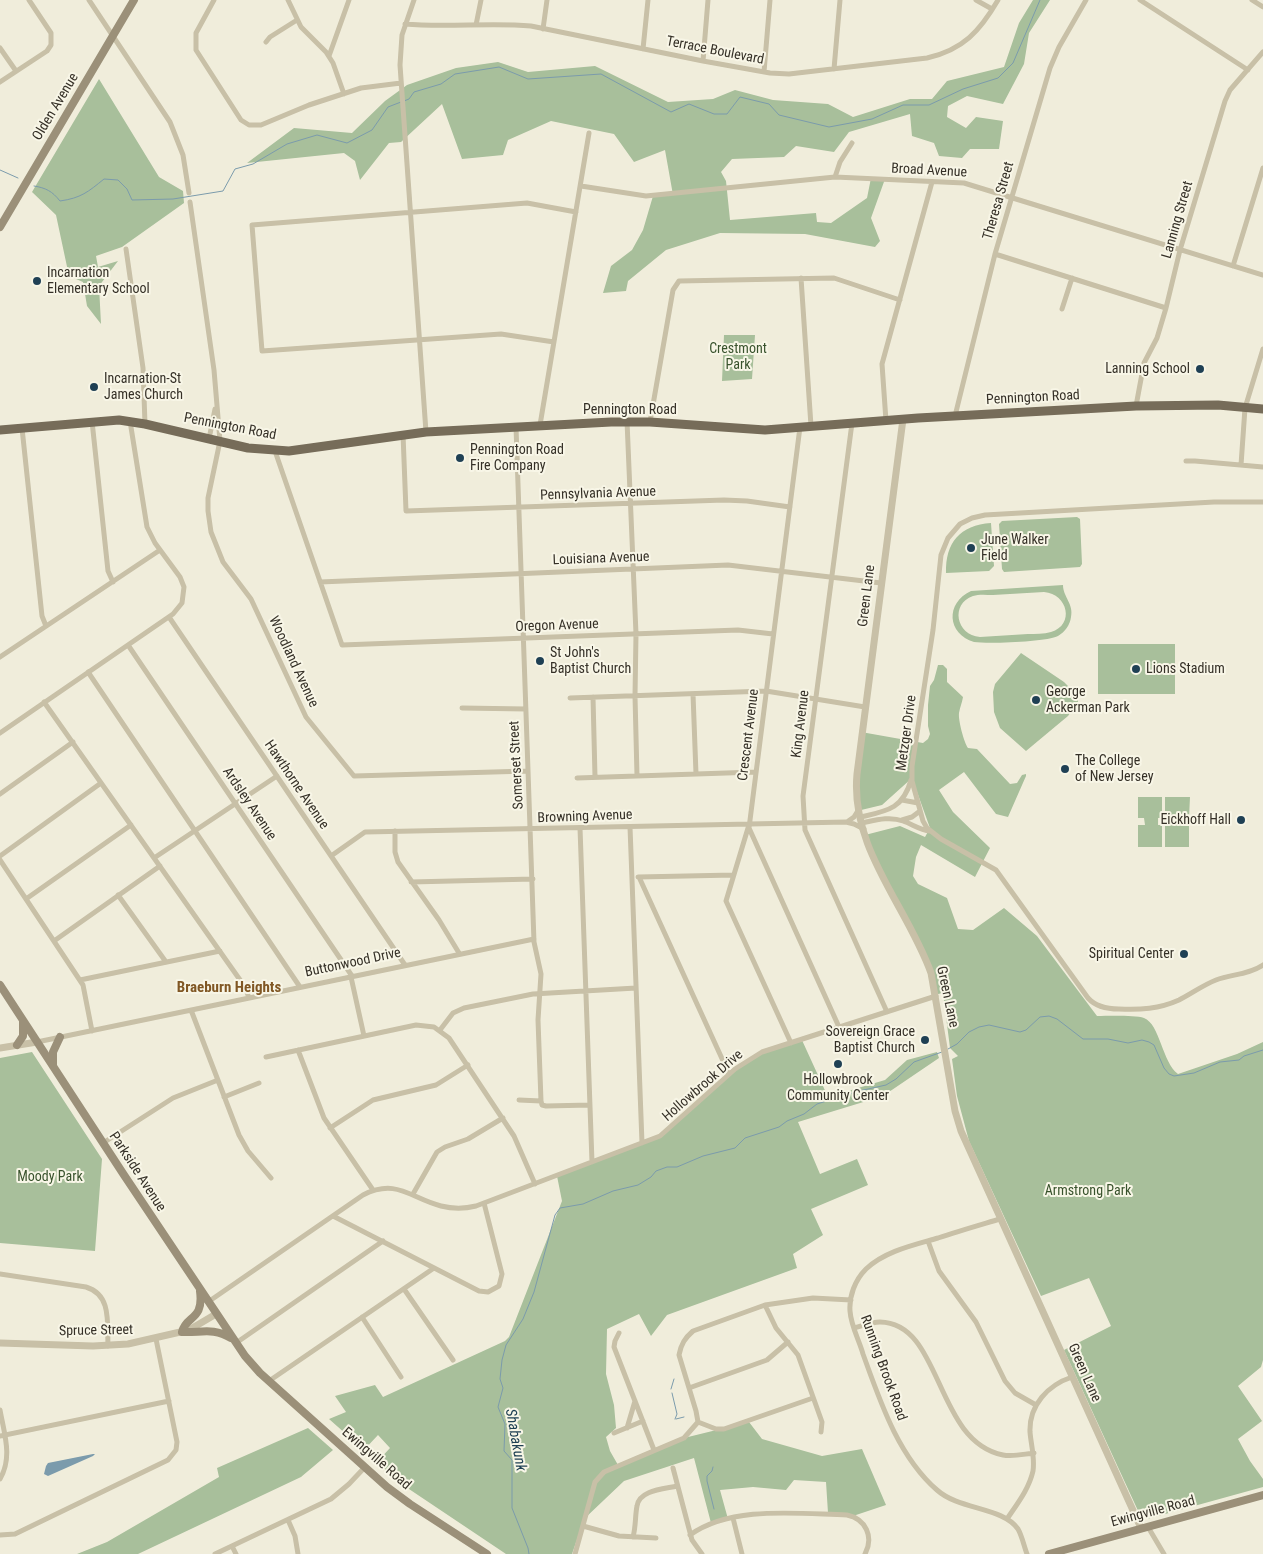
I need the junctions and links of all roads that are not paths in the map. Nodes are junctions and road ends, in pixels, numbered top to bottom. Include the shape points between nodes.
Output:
1 (29, 0) edge
2 (89, 0) edge
3 (134, 0) edge
4 (214, 0) edge
5 (288, 0) edge
6 (349, 0) edge
7 (414, 0) edge
8 (482, 0) edge
9 (547, 0) edge
10 (648, 0) edge
11 (708, 0) edge
12 (770, 0) edge
13 (840, 0) edge
14 (976, 0) edge
15 (998, 0) edge
16 (1086, 0) edge
17 (1140, 0) edge
18 (1252, 0) edge
19 (1263, 7) edge
20 (992, 10) junction
21 (297, 20) junction
22 (405, 24) junction
23 (476, 26) junction
24 (543, 29) junction
25 (113, 36) junction
26 (266, 42) dead end
27 (0, 48) edge
28 (643, 49) junction
29 (1263, 52) edge
30 (329, 56) junction
31 (703, 61) junction
32 (834, 69) junction
33 (1248, 70) junction
34 (16, 72) junction
35 (764, 72) junction
36 (0, 82) edge
37 (401, 83) junction
38 (344, 94) junction
39 (589, 133) dead end
40 (852, 143) dead end
41 (1263, 168) edge
42 (835, 177) junction
43 (932, 182) junction
44 (581, 186) junction
45 (189, 193) dead end
46 (1011, 196) junction
47 (190, 202) dead end
48 (410, 212) junction
49 (576, 212) junction
50 (0, 227) edge
51 (126, 249) dead end
52 (1180, 250) junction
53 (995, 254) junction
54 (1233, 266) junction
55 (1263, 275) edge
56 (801, 278) junction
57 (1072, 278) junction
58 (900, 300) junction
59 (1166, 308) junction
60 (1062, 309) dead end
61 (420, 340) junction
62 (554, 342) junction
63 (1263, 349) edge
64 (216, 401) junction
65 (1136, 406) junction
66 (1245, 408) junction
67 (1263, 410) edge
68 (954, 416) junction
69 (903, 419) junction
70 (92, 421) junction
71 (130, 421) junction
72 (627, 421) junction
73 (886, 421) junction
74 (650, 422) junction
75 (852, 423) junction
76 (145, 424) junction
77 (540, 426) junction
78 (811, 426) junction
79 (516, 427) junction
80 (800, 427) junction
81 (22, 428) junction
82 (0, 430) edge
83 (426, 432) junction
84 (403, 434) junction
85 (209, 439) junction
86 (220, 441) junction
87 (275, 451) junction
88 (1186, 461) dead end
89 (1242, 465) junction
90 (1263, 467) edge
91 (1263, 502) edge
92 (630, 504) junction
93 (790, 506) junction
94 (519, 508) junction
95 (160, 550) junction
96 (633, 569) junction
97 (782, 570) junction
98 (521, 574) junction
99 (831, 577) junction
100 (113, 582) junction
101 (320, 582) junction
102 (881, 584) junction
103 (169, 617) junction
104 (46, 626) junction
105 (636, 634) junction
106 (774, 634) junction
107 (524, 639) junction
108 (128, 645) junction
109 (0, 656) edge
110 (88, 672) junction
111 (766, 691) junction
112 (693, 694) junction
113 (635, 696) junction
114 (593, 697) junction
115 (570, 698) dead end
116 (815, 699) junction
117 (44, 702) junction
118 (865, 707) junction
119 (462, 708) dead end
120 (526, 709) junction
121 (0, 733) edge
122 (73, 742) junction
123 (528, 771) junction
124 (756, 772) junction
125 (696, 774) junction
126 (277, 776) junction
127 (637, 776) junction
128 (595, 777) junction
129 (577, 778) dead end
130 (912, 778) junction
131 (101, 783) junction
132 (0, 794) edge
133 (902, 800) junction
134 (236, 803) junction
135 (918, 803) junction
136 (920, 811) junction
137 (862, 820) junction
138 (902, 820) junction
139 (846, 822) junction
140 (803, 823) junction
141 (131, 825) junction
142 (630, 826) junction
143 (749, 826) junction
144 (580, 828) junction
145 (531, 829) junction
146 (194, 831) junction
147 (395, 831) junction
148 (930, 832) junction
149 (0, 856) edge
150 (331, 856) junction
151 (154, 858) junction
152 (0, 860) edge
153 (160, 866) junction
154 (734, 875) junction
155 (632, 877) junction
156 (639, 877) junction
157 (533, 879) junction
158 (411, 882) junction
159 (118, 895) junction
160 (26, 899) junction
161 (534, 939) junction
162 (54, 941) junction
163 (220, 952) junction
164 (459, 953) junction
165 (166, 962) junction
166 (404, 965) junction
167 (1263, 965) edge
168 (351, 976) junction
169 (80, 980) junction
170 (0, 985) edge
171 (300, 987) junction
172 (636, 988) junction
173 (586, 990) junction
174 (540, 994) junction
175 (936, 996) junction
176 (249, 998) junction
177 (191, 1010) junction
178 (887, 1012) junction
179 (23, 1020) junction
180 (839, 1027) junction
181 (92, 1030) junction
182 (440, 1030) junction
183 (364, 1036) junction
184 (60, 1037) junction
185 (37, 1042) junction
186 (791, 1043) junction
187 (17, 1045) junction
188 (0, 1048) edge
189 (298, 1050) junction
190 (266, 1057) dead end
191 (468, 1065) junction
192 (53, 1066) junction
193 (730, 1074) junction
194 (218, 1080) junction
195 (259, 1083) dead end
196 (224, 1096) junction
197 (519, 1100) dead end
198 (541, 1101) junction
199 (590, 1105) junction
200 (503, 1118) junction
201 (330, 1128) junction
202 (103, 1143) junction
203 (642, 1143) junction
204 (592, 1162) junction
205 (270, 1178) dead end
206 (534, 1184) junction
207 (372, 1190) junction
208 (413, 1194) junction
209 (484, 1203) junction
210 (333, 1216) junction
211 (1000, 1219) junction
212 (383, 1241) junction
213 (928, 1241) junction
214 (434, 1268) junction
215 (0, 1274) edge
216 (199, 1289) junction
217 (404, 1289) junction
218 (851, 1300) junction
219 (208, 1302) junction
220 (766, 1305) junction
221 (216, 1314) junction
222 (362, 1317) junction
223 (854, 1328) junction
224 (182, 1332) junction
225 (619, 1333) dead end
226 (156, 1339) junction
227 (234, 1341) junction
228 (788, 1342) junction
229 (0, 1343) edge
230 (108, 1346) junction
231 (453, 1360) dead end
232 (258, 1370) joint
233 (401, 1377) dead end
234 (1072, 1377) junction
235 (269, 1381) junction
236 (689, 1388) junction
237 (813, 1398) junction
238 (169, 1401) junction
239 (635, 1401) junction
240 (1036, 1405) junction
241 (0, 1410) edge
242 (643, 1421) junction
243 (698, 1422) junction
244 (627, 1428) junction
245 (821, 1432) dead end
246 (614, 1433) dead end
247 (2, 1436) edge
248 (654, 1450) junction
249 (1034, 1453) junction
250 (365, 1467) junction
251 (673, 1468) dead end
252 (0, 1479) edge
253 (677, 1486) junction
254 (1263, 1495) edge
255 (733, 1518) junction
256 (1007, 1519) junction
257 (288, 1520) junction
258 (582, 1526) junction
259 (1144, 1528) junction
260 (0, 1534) edge
261 (690, 1535) junction
262 (633, 1537) junction
263 (656, 1538) dead end
264 (232, 1546) junction
265 (215, 1554) edge
266 (236, 1554) edge
267 (298, 1554) edge
268 (487, 1554) edge
269 (575, 1554) edge
270 (702, 1554) edge
271 (742, 1554) edge
272 (865, 1554) edge
273 (1027, 1554) edge
274 (1049, 1554) edge
275 (1164, 1554) edge

1 - 34 street via 51,33 52,41 47,51
2 - 25 street
3 - 25 main road, Olden Avenue
4 - 38 street via 196,33 196,50 245,123 262,125
5 - 21 street
6 - 30 street
7 - 22 street
8 - 23 street
9 - 24 street
10 - 28 street
11 - 31 street
12 - 35 street
13 - 32 street
14 - 20 street
15 - 20 street, Terrace Boulevard
16 - 46 street, Theresa Street via 1053,59
17 - 33 street
18 - 19 street
20 - 32 street, Terrace Boulevard via 972,36 945,53
21 - 26 street
21 - 30 street via 306,34
22 - 23 street, Terrace Boulevard
22 - 37 street via 400,46
23 - 24 street, Terrace Boulevard via 516,25
24 - 28 street, Terrace Boulevard
25 - 45 street via 170,122 180,143
25 - 50 main road, Olden Avenue
27 - 34 street
28 - 31 street, Terrace Boulevard
29 - 33 street, Lanning Street
30 - 38 street
31 - 35 street, Terrace Boulevard
32 - 35 street, Terrace Boulevard via 789,74
33 - 52 street, Lanning Street via 1224,101
34 - 36 street
37 - 38 street via 370,86
37 - 48 street
39 - 44 street
40 - 42 street
41 - 54 street
42 - 43 street, Broad Avenue
42 - 44 street, Broad Avenue via 646,196
43 - 46 street, Broad Avenue via 964,183
43 - 58 street
44 - 49 street
46 - 52 street, Broad Avenue
46 - 53 street, Theresa Street
47 - 64 street
48 - 49 street via 527,203
48 - 61 street
48 - 61 street via 252,224 262,351
49 - 62 street
51 - 76 street via 143,368
52 - 54 street, Broad Avenue
52 - 59 street, Lanning Street
53 - 57 street
53 - 68 street, Theresa Street
54 - 55 street, Broad Avenue
56 - 58 street via 839,278
56 - 74 street via 683,280 676,284
56 - 78 street
57 - 59 street
57 - 60 street
58 - 73 street via 882,364
59 - 65 street, Lanning Street via 1157,338 1144,363
61 - 62 street via 501,334
61 - 83 street
62 - 77 street
63 - 66 street
64 - 85 street
64 - 86 street
65 - 66 main road, Pennington Road via 1192,404
65 - 68 main road, Pennington Road
66 - 67 main road, Pennington Road
66 - 89 street
68 - 69 main road, Pennington Road
69 - 73 main road, Pennington Road
69 - 102 street, Green Lane
70 - 71 main road, Pennington Road
70 - 81 main road, Pennington Road
70 - 100 street via 108,571
71 - 76 main road, Pennington Road
71 - 95 street via 145,519
72 - 74 main road, Pennington Road
72 - 77 main road, Pennington Road
72 - 92 street
73 - 75 main road, Pennington Road
74 - 80 main road, Pennington Road via 753,430
75 - 78 main road, Pennington Road
75 - 99 street, King Avenue
76 - 85 main road, Pennington Road
77 - 79 main road, Pennington Road
78 - 80 main road, Pennington Road
79 - 83 main road, Pennington Road
79 - 94 street, Somerset Street
80 - 93 street, Crescent Avenue
81 - 82 main road, Pennington Road
81 - 104 street via 42,616
83 - 84 main road, Pennington Road
84 - 87 main road, Pennington Road
84 - 94 street, Pennsylvania Avenue via 406,511
85 - 86 main road, Pennington Road
86 - 87 main road, Pennington Road
86 - 123 street, Woodland Avenue via 208,498 214,542 223,562 251,599 306,717 354,776
87 - 101 street
88 - 89 street
89 - 90 street
91 - 130 street, Metzger Drive via 986,515 960,524 948,538 941,555
92 - 93 street, Pennsylvania Avenue via 737,500
92 - 94 street, Pennsylvania Avenue
92 - 96 street
93 - 97 street, Crescent Avenue
94 - 98 street, Somerset Street
95 - 100 street
95 - 103 street via 184,587 179,608
96 - 97 street, Louisiana Avenue via 728,565
96 - 98 street, Louisiana Avenue
96 - 105 street
97 - 99 street, Louisiana Avenue
97 - 106 street, Crescent Avenue
98 - 101 street, Louisiana Avenue
98 - 107 street, Somerset Street
99 - 102 street, Louisiana Avenue
99 - 116 street, King Avenue
100 - 104 street
101 - 107 street, Oregon Avenue via 342,645
102 - 118 street, Green Lane
103 - 108 street
103 - 126 street, Hawthorne Avenue
104 - 109 street
105 - 106 street, Oregon Avenue via 738,630
105 - 107 street, Oregon Avenue
105 - 113 street
106 - 111 street, Crescent Avenue
107 - 120 street, Somerset Street
108 - 110 street
108 - 134 street, Ardsley Avenue
110 - 117 street
110 - 146 street
111 - 112 street
111 - 116 street
111 - 124 street, Crescent Avenue
112 - 113 street
112 - 125 street
113 - 114 street
113 - 127 street
114 - 115 street
114 - 128 street
116 - 118 street
116 - 140 street, King Avenue via 803,796
117 - 121 street
117 - 122 street
118 - 137 street, Green Lane via 856,783
119 - 120 street
120 - 123 street, Somerset Street
122 - 131 street
122 - 132 street
123 - 145 street, Somerset Street
124 - 125 street
124 - 143 street, Crescent Avenue
125 - 127 street
126 - 134 street
126 - 150 street, Hawthorne Avenue
127 - 128 street
128 - 129 street
130 - 133 street
130 - 135 street, Metzger Drive
131 - 141 street
131 - 149 street
133 - 135 street
133 - 137 street via 889,810
134 - 146 street
134 - 168 street, Ardsley Avenue
135 - 136 street, Metzger Drive
136 - 138 street
136 - 148 street, Metzger Drive
137 - 138 street
137 - 139 street via 854,824
137 - 139 street via 854,817
137 - 175 street, Green Lane via 879,873 928,964
138 - 148 street
139 - 140 street, Browning Avenue
140 - 143 street, Browning Avenue
140 - 178 street, King Avenue
141 - 151 street
141 - 160 street
142 - 143 street, Browning Avenue
142 - 144 street, Browning Avenue
142 - 155 street
143 - 154 street, Crescent Avenue
143 - 180 street
144 - 145 street, Browning Avenue
144 - 173 street
145 - 147 street, Browning Avenue
145 - 157 street, Somerset Street
146 - 151 street
146 - 171 street
147 - 150 street, Browning Avenue via 366,832
147 - 158 street via 396,857
148 - 167 street via 996,870 1088,998 1101,1007 1155,1008 1179,1000 1215,981 1250,972
150 - 166 street, Hawthorne Avenue
151 - 153 street
152 - 160 street
153 - 159 street
153 - 163 street
154 - 156 street
154 - 186 street, Crescent Avenue via 726,901
155 - 156 street
155 - 172 street
156 - 193 street
157 - 158 street
157 - 161 street, Somerset Street
158 - 164 street
159 - 162 street
159 - 165 street
160 - 162 street
161 - 164 street, Buttonwood Drive
161 - 174 street, Somerset Street via 541,974
162 - 169 street
163 - 165 street
163 - 176 street
164 - 166 street, Buttonwood Drive
165 - 169 street
166 - 168 street, Buttonwood Drive
168 - 171 street, Buttonwood Drive
168 - 183 street
169 - 181 street
170 - 179 main road, Parkside Avenue
171 - 176 street, Buttonwood Drive
172 - 173 street
172 - 203 street
173 - 174 street
173 - 199 street
174 - 182 street via 464,1008 453,1013
174 - 198 street, Somerset Street
175 - 178 street, Hollowbrook Drive
175 - 211 street, Green Lane via 958,1124
176 - 177 street, Buttonwood Drive
177 - 181 street, Buttonwood Drive
177 - 194 street
178 - 180 street, Hollowbrook Drive
179 - 185 main road, Parkside Avenue
179 - 187 main road via 23,1036
180 - 186 street, Hollowbrook Drive
181 - 184 street, Buttonwood Drive
182 - 183 street via 416,1025
182 - 191 street
183 - 189 street
184 - 185 street, Buttonwood Drive
184 - 192 main road via 53,1052
185 - 187 street, Buttonwood Drive
185 - 192 main road, Parkside Avenue
186 - 193 street, Hollowbrook Drive via 752,1057
187 - 188 street, Buttonwood Drive
189 - 190 street
189 - 201 street via 319,1108
191 - 200 street
191 - 201 street via 436,1085 373,1100
192 - 202 main road, Parkside Avenue
193 - 203 street, Hollowbrook Drive via 666,1132
194 - 196 street
194 - 202 street via 173,1098
195 - 196 street
196 - 205 street via 243,1143
197 - 198 street
198 - 199 street via 544,1106
199 - 204 street
200 - 206 street
200 - 208 street via 438,1152
201 - 207 street
202 - 216 main road, Parkside Avenue
203 - 204 street, Hollowbrook Drive
204 - 206 street, Hollowbrook Drive
206 - 209 street, Hollowbrook Drive
207 - 208 street, Hollowbrook Drive via 390,1188
207 - 210 street
208 - 209 street, Hollowbrook Drive via 449,1208 467,1208
209 - 214 street via 502,1274 499,1286 488,1292 479,1291
210 - 212 street
210 - 219 street
211 - 213 street, Running Brook Road
211 - 234 street, Green Lane
212 - 214 street
212 - 227 street
213 - 218 street, Running Brook Road via 873,1263 857,1281
213 - 240 street via 939,1271 976,1322 1005,1381 1014,1393
214 - 217 street
215 - 230 street via 96,1291 107,1310
216 - 219 main road, Parkside Avenue
216 - 224 main road via 198,1311
217 - 222 street
217 - 231 street
218 - 220 street via 813,1298
218 - 223 street, Running Brook Road
219 - 221 main road, Parkside Avenue
220 - 228 street via 776,1328
220 - 236 street via 693,1331 686,1337 678,1355
221 - 224 street, Spruce Street via 197,1327
221 - 227 main road, Parkside Avenue
222 - 233 street
222 - 235 street
223 - 249 street via 880,1322 909,1332 919,1344 952,1412 970,1436 1003,1455
223 - 256 street, Running Brook Road via 884,1412 921,1472 937,1490 952,1500
224 - 226 street, Spruce Street
224 - 227 main road via 212,1330
225 - 239 street via 614,1347
226 - 230 street, Spruce Street
226 - 238 street
227 - 232 main road, Parkside Avenue
228 - 236 street via 767,1360
228 - 237 street via 798,1355
229 - 230 street, Spruce Street
232 - 235 main road, Ewingville Road
234 - 240 street via 1052,1386
234 - 259 street, Green Lane
235 - 250 main road, Ewingville Road
236 - 243 street
237 - 243 street via 724,1429
237 - 245 street via 822,1422
238 - 247 street
238 - 260 street via 177,1442 176,1450 168,1460 15,1534
239 - 242 street
239 - 244 street
240 - 249 street via 1030,1426
241 - 247 street
242 - 244 street
242 - 248 street
243 - 248 street via 684,1438
244 - 246 street
247 - 252 street via 8,1455
248 - 258 street via 604,1472 595,1482
249 - 256 street via 1028,1486
250 - 257 street via 332,1499
250 - 268 main road, Ewingville Road via 410,1504
251 - 253 street
253 - 261 street
253 - 262 street via 640,1498
254 - 259 main road, Ewingville Road
255 - 261 street via 708,1524
255 - 271 street
255 - 272 street via 757,1513 852,1516 867,1530 869,1540
256 - 273 street via 1018,1530
257 - 264 street
257 - 267 street
258 - 262 street
258 - 269 street
259 - 274 main road, Ewingville Road
259 - 275 street, Green Lane
261 - 270 street
262 - 263 street
264 - 265 street
264 - 266 street

